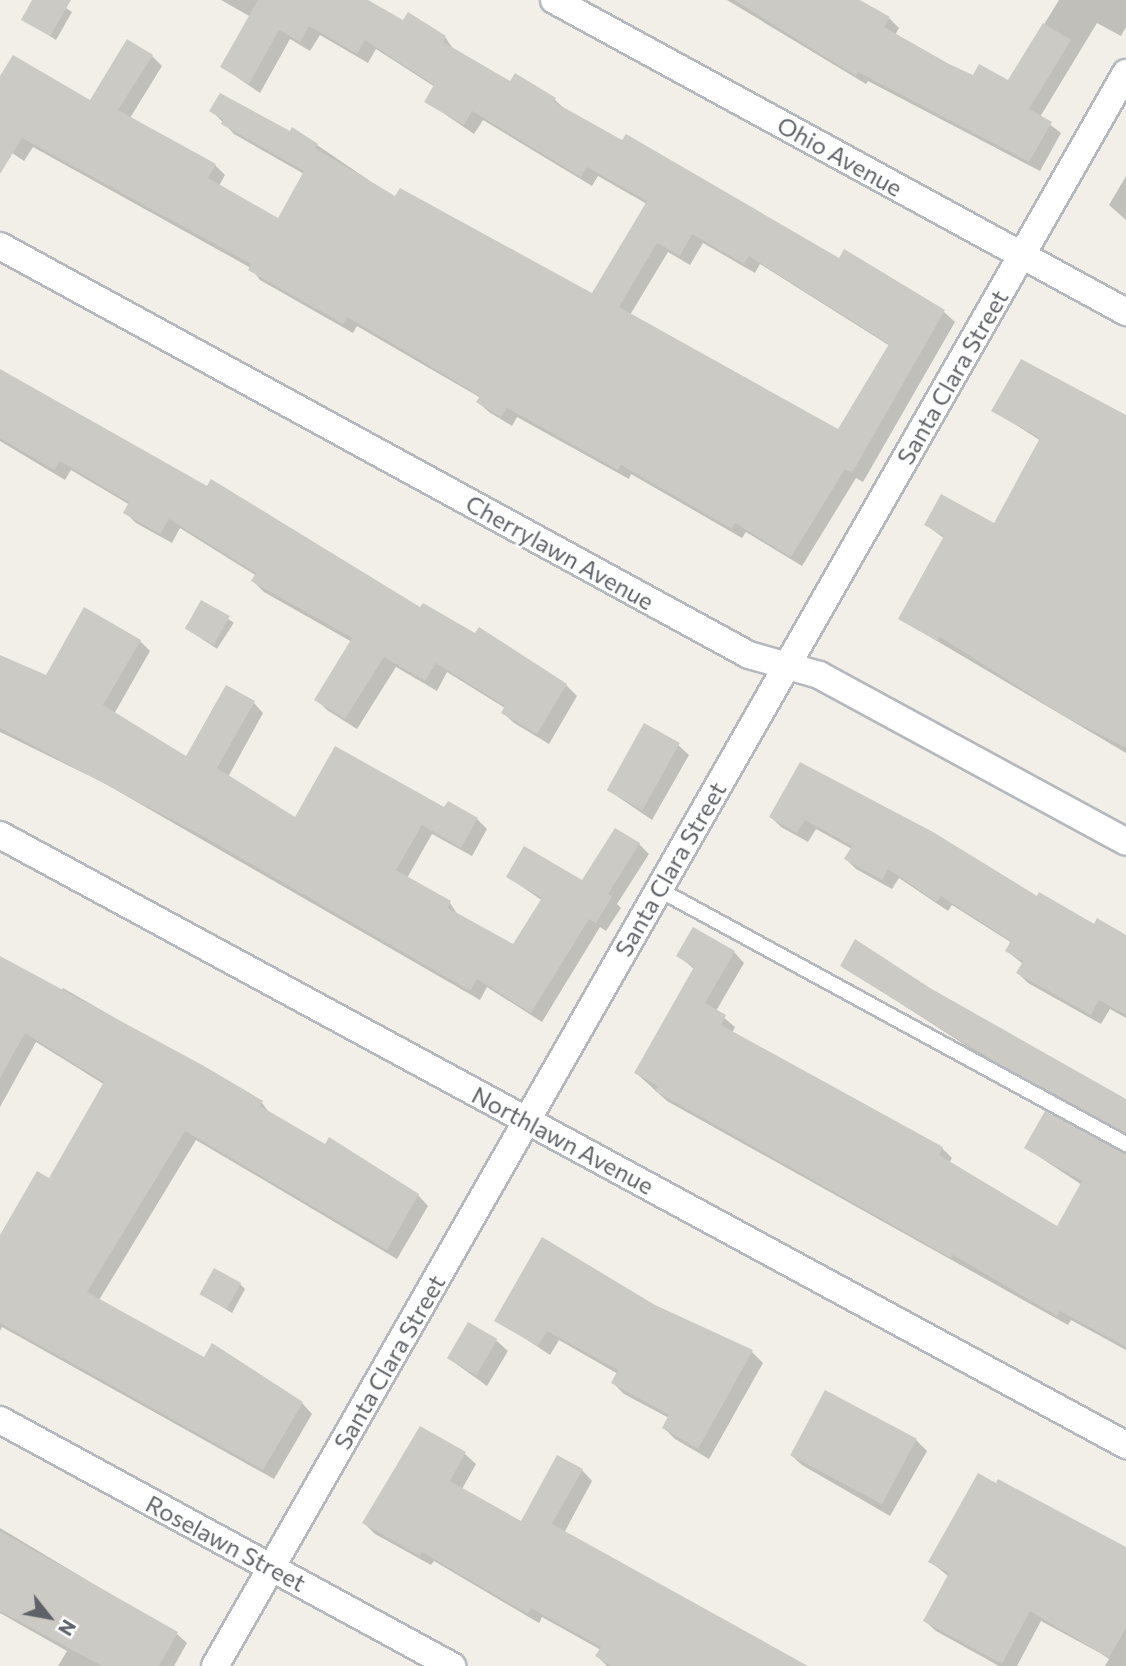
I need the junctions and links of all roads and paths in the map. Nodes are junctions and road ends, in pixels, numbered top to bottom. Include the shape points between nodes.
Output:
1 (554, 0) edge
2 (1126, 74) edge
3 (0, 246) edge
4 (1022, 256) junction
5 (1126, 312) edge
6 (785, 666) junction
7 (0, 835) edge
8 (1126, 842) edge
9 (658, 890) junction
10 (526, 1121) junction
11 (1126, 1144) edge
12 (0, 1420) edge
13 (1126, 1446) edge
14 (271, 1568) junction
15 (215, 1666) edge
16 (452, 1666) edge

1 - 4 street, Ohio Avenue
2 - 4 street, Santa Clara Street
3 - 6 street, Cherrylawn Avenue via 748,655
4 - 5 street, Ohio Avenue
4 - 6 street, Santa Clara Street
6 - 8 street, Cherrylawn Avenue via 820,675
6 - 9 street, Santa Clara Street
7 - 10 street, Northlawn Avenue
9 - 10 street, Santa Clara Street
9 - 11 lane
10 - 13 street, Northlawn Avenue
10 - 14 street, Santa Clara Street
12 - 14 street, Roselawn Street
14 - 15 street, Santa Clara Street
14 - 16 street, Roselawn Street

